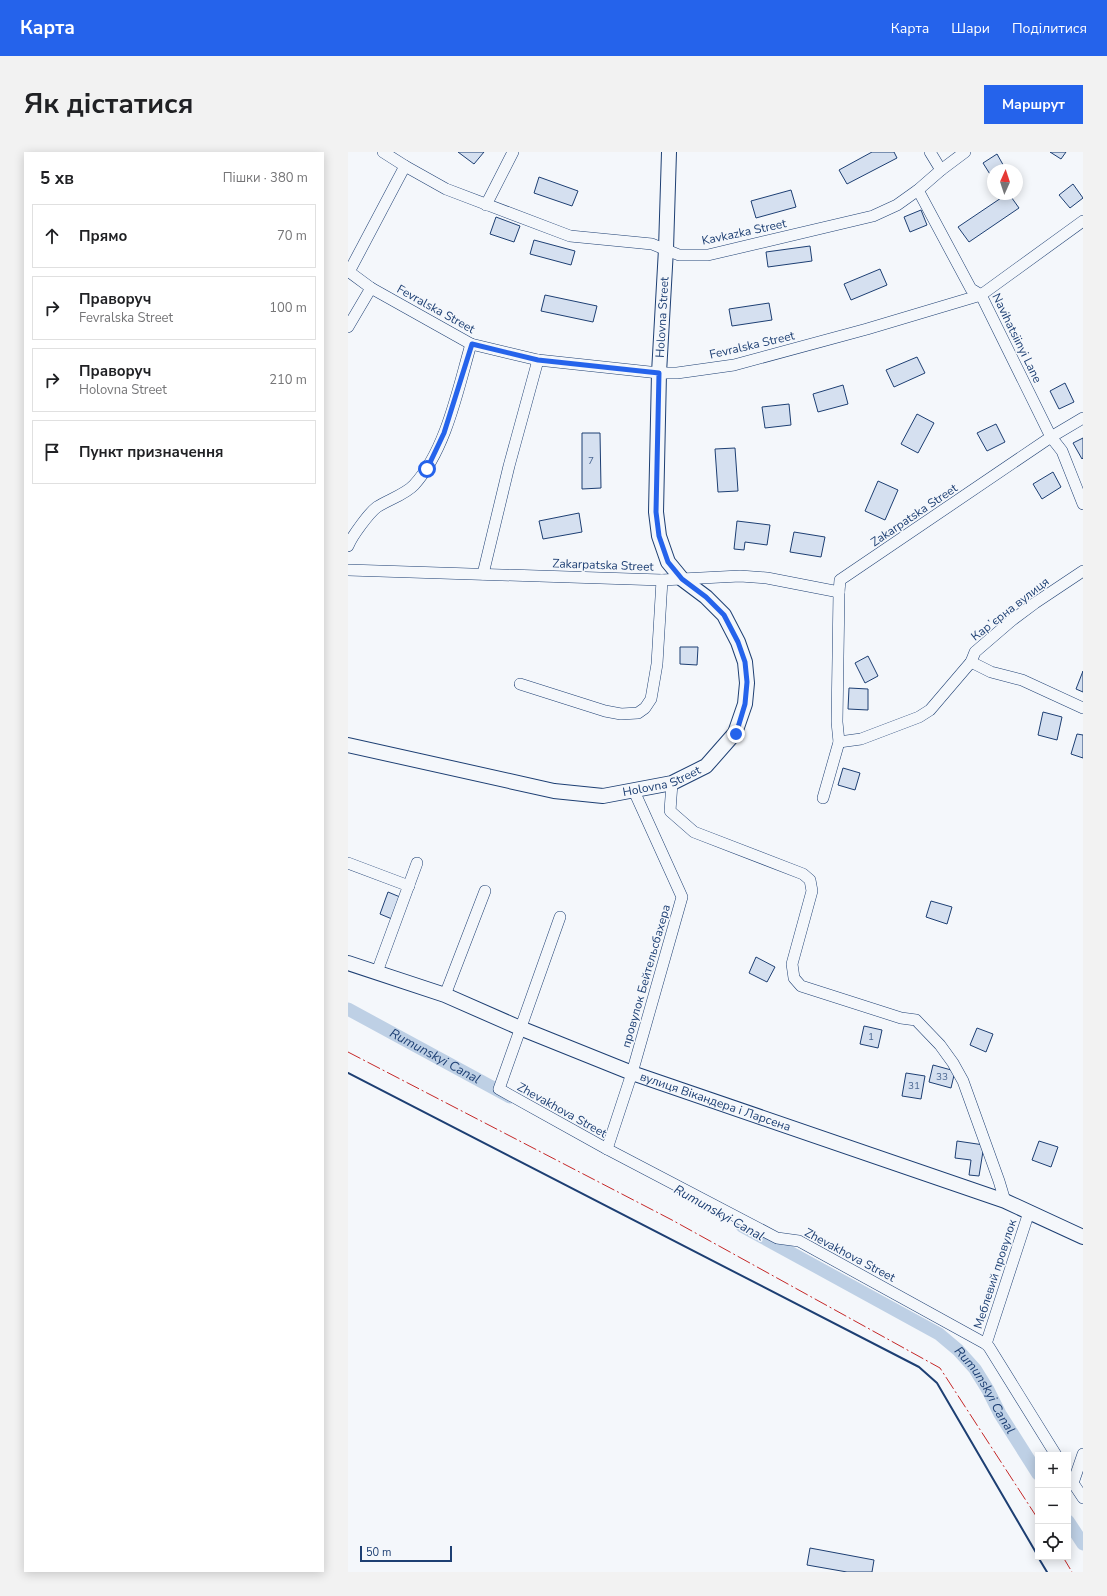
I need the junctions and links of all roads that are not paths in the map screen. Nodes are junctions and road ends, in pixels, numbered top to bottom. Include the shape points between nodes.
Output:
1 (383, 152) edge
2 (513, 152) edge
3 (669, 152) edge
4 (930, 152) edge
5 (966, 152) edge
6 (405, 166) junction
7 (941, 170) junction
8 (918, 190) junction
9 (486, 205) junction
10 (1083, 221) edge
11 (666, 249) junction
12 (349, 272) edge
13 (371, 288) junction
14 (981, 295) junction
15 (348, 327) edge
16 (472, 344) junction
17 (538, 360) junction
18 (659, 373) junction
19 (1083, 418) edge
20 (1051, 437) junction
21 (1083, 504) edge
22 (348, 546) edge
23 (348, 570) edge
24 (1083, 571) edge
25 (483, 574) junction
26 (682, 579) junction
27 (662, 580) junction
28 (839, 592) junction
29 (971, 662) junction
30 (520, 684) dead end
31 (1083, 708) edge
32 (839, 742) junction
33 (348, 745) edge
34 (672, 783) junction
35 (634, 791) junction
36 (823, 798) dead end
37 (348, 863) edge
38 (417, 864) dead end
39 (409, 886) junction
40 (485, 891) dead end
41 (560, 917) dead end
42 (348, 963) edge
43 (377, 972) junction
44 (445, 995) junction
45 (520, 1028) junction
46 (632, 1073) junction
47 (607, 1149) junction
48 (1005, 1201) junction
49 (1029, 1212) junction
50 (1083, 1238) edge
51 (986, 1344) junction
52 (1054, 1452) edge
53 (1083, 1454) edge
54 (1071, 1478) edge
55 (1083, 1498) edge

1 - 6 street, Kavkazka Street
2 - 9 street
3 - 11 street, Holovna Street
4 - 7 street
5 - 7 street, Kavkazka Street
6 - 9 street, Kavkazka Street via 446,189
6 - 12 street
7 - 8 street, Kavkazka Street
8 - 11 street, Kavkazka Street via 897,205 873,216 708,255 679,256
8 - 14 street, Navihatsiinyi Lane via 971,289
9 - 11 street, Kavkazka Street via 570,236 652,244
10 - 14 street, Fevralska Street
11 - 18 street, Holovna Street
12 - 13 street, Fevralska Street
13 - 15 street
13 - 16 street, Fevralska Street
14 - 18 street, Fevralska Street via 734,365
14 - 20 street, Navihatsiinyi Lane
16 - 17 street, Fevralska Street
16 - 22 street via 444,433 427,469 413,487 376,508
17 - 18 street, Fevralska Street
17 - 25 street
18 - 26 street, Holovna Street via 656,512 659,536 668,562
19 - 20 street, Zakarpatska Street
20 - 21 street, Navihatsiinyi Lane via 1062,451
20 - 28 street, Zakarpatska Street via 840,580
23 - 25 street, Zakarpatska Street
24 - 29 street, Карʼєрна вулиця via 1011,621 975,652
25 - 27 street, Zakarpatska Street
26 - 27 street, Zakarpatska Street
26 - 28 street, Zakarpatska Street via 740,576 767,578
26 - 34 street, Holovna Street via 724,615 745,662 747,682 745,704 736,734 706,766
27 - 30 street via 656,664 651,699 645,708 638,713 616,713
28 - 32 street
29 - 31 street via 991,672 1022,680
29 - 32 street, Карʼєрна вулиця via 930,710 919,717 861,739
32 - 36 street
33 - 35 street, Holovna Street via 554,791 603,796
34 - 35 street, Holovna Street
34 - 48 street via 670,811 694,832 803,874 810,880 812,891 792,964 794,978 801,986 901,1018 916,1020 940,1045 963,1081
35 - 46 street, провулок Бейтельсбахера via 682,897
37 - 39 street
38 - 39 street
39 - 43 street
40 - 44 street
41 - 45 street
42 - 43 street, вулиця Вікандера і Ларсена
43 - 44 street, вулиця Вікандера і Ларсена
44 - 45 street, вулиця Вікандера і Ларсена
45 - 46 street, вулиця Вікандера і Ларсена
45 - 47 street, Zhevakhova Street via 499,1089
46 - 47 street, провулок Бейтельсбахера
46 - 48 street, вулиця Вікандера і Ларсена
47 - 51 street, Zhevakhova Street via 777,1238 799,1240
48 - 49 street, вулиця Вікандера і Ларсена
49 - 50 street, вулиця Вікандера і Ларсена
49 - 51 street, Меблевий провулок
51 - 52 street, Zhevakhova Street
53 - 54 street
54 - 55 street

